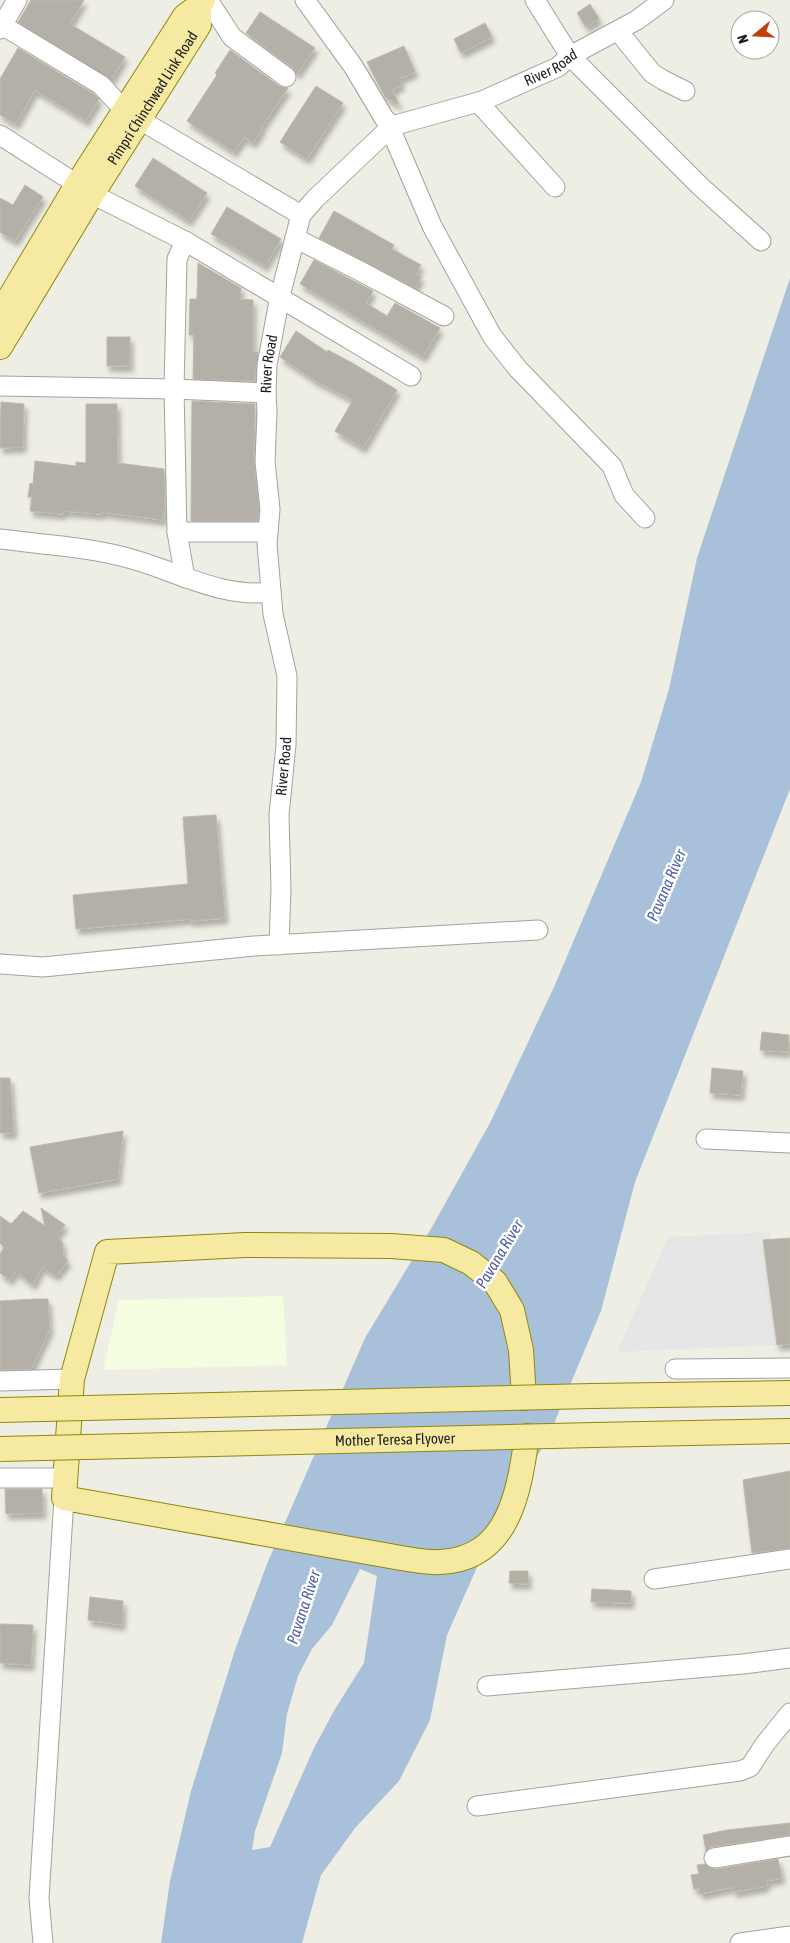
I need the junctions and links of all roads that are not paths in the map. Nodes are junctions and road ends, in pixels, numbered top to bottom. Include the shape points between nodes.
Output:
1 (17, 0) edge
2 (305, 0) edge
3 (535, 0) edge
4 (664, 0) edge
5 (203, 2) edge
6 (1, 27) edge
7 (618, 31) junction
8 (570, 56) junction
9 (286, 77) dead end
10 (685, 91) dead end
11 (478, 102) junction
12 (132, 116) junction
13 (391, 127) junction
14 (0, 135) edge
15 (555, 187) dead end
16 (84, 190) junction
17 (301, 215) junction
18 (295, 238) junction
19 (185, 240) junction
20 (761, 241) dead end
21 (280, 296) junction
22 (2, 305) edge
23 (444, 316) dead end
24 (0, 347) edge
25 (411, 376) dead end
26 (0, 386) edge
27 (174, 389) junction
28 (266, 393) junction
29 (645, 518) dead end
30 (177, 532) junction
31 (268, 532) junction
32 (0, 539) edge
33 (184, 578) junction
34 (271, 592) junction
35 (538, 930) dead end
36 (279, 945) junction
37 (0, 964) edge
38 (706, 1139) dead end
39 (790, 1143) edge
40 (790, 1368) edge
41 (675, 1369) dead end
42 (72, 1379) junction
43 (0, 1381) edge
44 (790, 1393) edge
45 (524, 1398) junction
46 (0, 1410) edge
47 (790, 1431) edge
48 (527, 1436) junction
49 (0, 1448) edge
50 (0, 1478) edge
51 (64, 1488) junction
52 (790, 1559) edge
53 (654, 1579) dead end
54 (790, 1658) edge
55 (487, 1686) dead end
56 (790, 1713) edge
57 (477, 1806) dead end
58 (790, 1846) edge
59 (714, 1858) dead end
60 (790, 1936) edge
61 (43, 1943) edge
62 (740, 1943) edge

1 - 6 street
2 - 13 street via 353,66
3 - 8 street
4 - 7 street, River Road
5 - 9 street via 232,37
5 - 12 main road, Pimpri Chinchwad Link Road via 185,16
6 - 12 street via 101,85
7 - 8 street, River Road
7 - 10 street via 652,73
8 - 11 street, River Road via 558,67
8 - 20 street via 700,186
11 - 13 street, River Road
11 - 15 street
12 - 16 main road, Pimpri Chinchwad Link Road
12 - 17 street
13 - 17 street, River Road
13 - 29 street via 432,226 492,336 518,369 612,466 624,495
14 - 16 street
16 - 19 street
16 - 22 main road, Pimpri Chinchwad Link Road
16 - 24 main road, Pimpri Chinchwad Link Road
17 - 18 street, River Road
18 - 21 street, River Road
18 - 23 street
19 - 21 street
19 - 27 street via 177,260
21 - 25 street
21 - 28 street, River Road via 267,365
26 - 27 street
27 - 28 street
27 - 30 street
28 - 31 street, River Road
30 - 31 street
30 - 33 street
31 - 34 street, River Road
32 - 33 street via 85,549 135,560
33 - 34 street via 225,590
34 - 36 street, River Road via 287,676 280,815
35 - 36 street
36 - 37 street via 43,967
38 - 39 street
40 - 41 street
42 - 43 street
42 - 45 main road via 108,1252 245,1245 390,1246 444,1250 470,1263 495,1282 512,1310 521,1350
42 - 51 main road
44 - 45 main road, bridge
45 - 46 main road, bridge
47 - 48 main road, Mother Teresa Flyover, bridge
48 - 49 main road, Mother Teresa Flyover, bridge
48 - 51 main road via 521,1479 504,1527 489,1544 464,1558 439,1562 165,1516
50 - 51 street
51 - 61 street via 39,1898
52 - 53 street
54 - 55 street
56 - 57 street via 750,1767 740,1770
58 - 59 street
60 - 62 street

